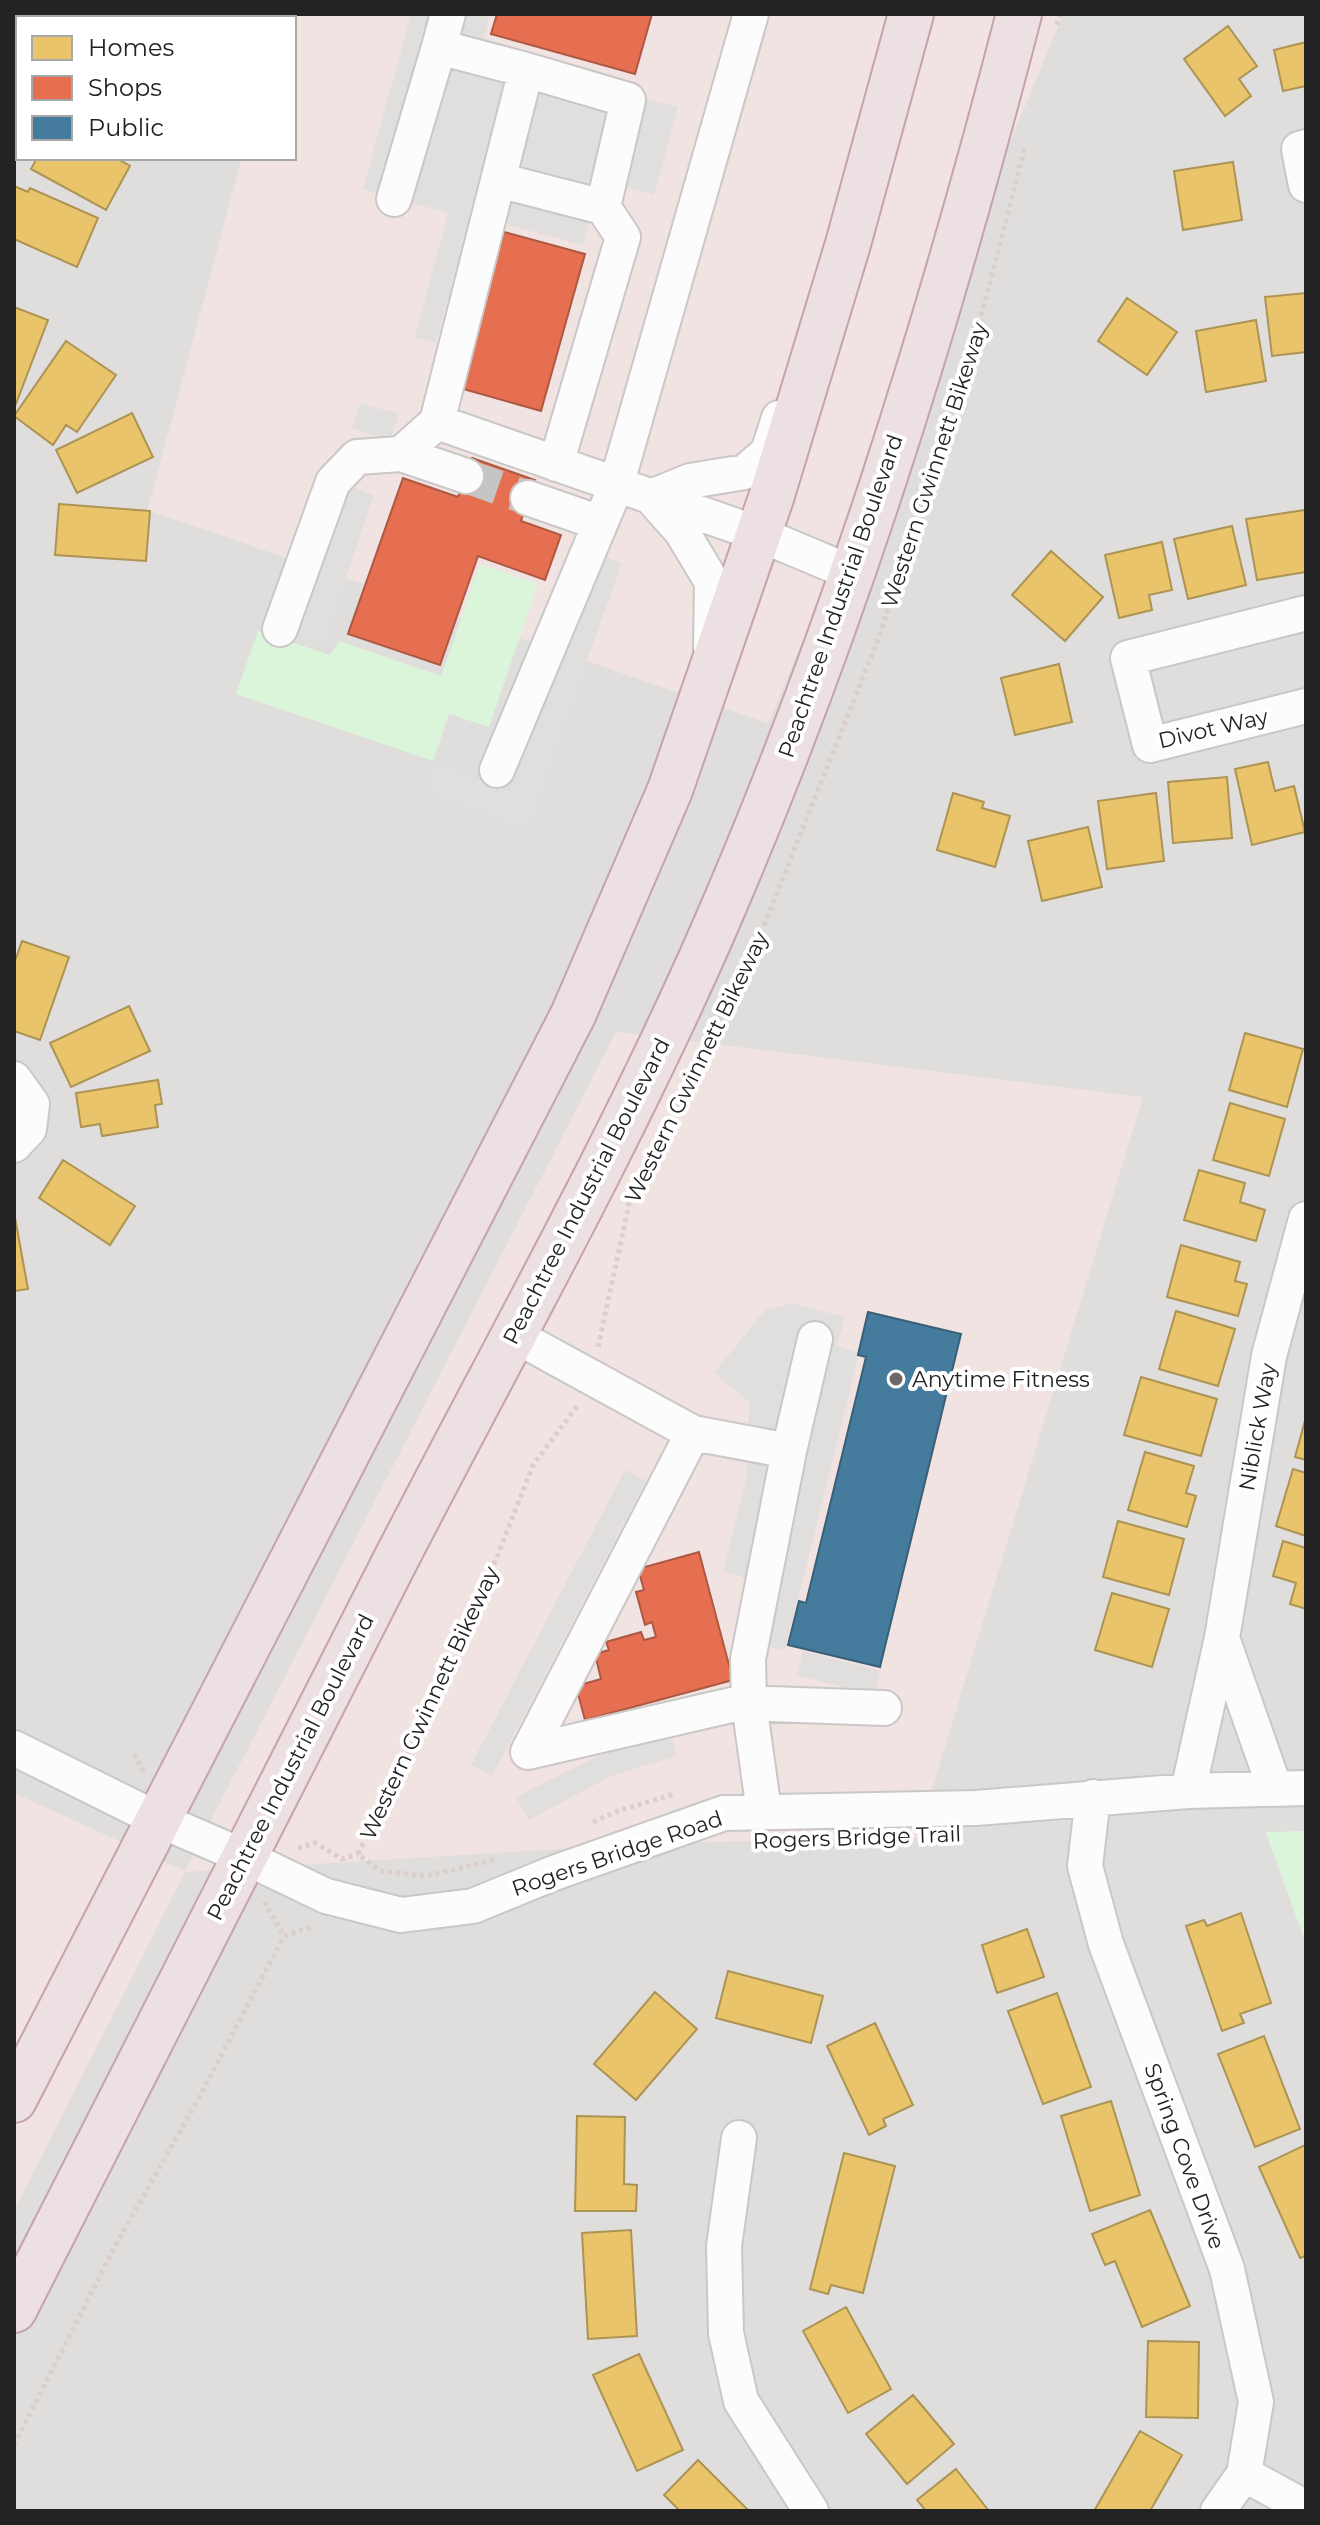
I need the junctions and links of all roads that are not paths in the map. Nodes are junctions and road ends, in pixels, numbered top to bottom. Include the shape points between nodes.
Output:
1 (448, 14) edge
2 (751, 14) edge
3 (907, 20) edge
4 (1038, 21) edge
5 (439, 47) junction
6 (526, 70) junction
7 (881, 123) junction
8 (1306, 147) edge
9 (498, 180) junction
10 (1306, 185) edge
11 (394, 199) dead end
12 (603, 207) junction
13 (437, 422) junction
14 (401, 454) junction
15 (556, 464) junction
16 (466, 476) tunnel mouth
17 (616, 486) junction
18 (651, 497) junction
19 (528, 498) tunnel mouth
20 (600, 523) junction
21 (759, 534) junction
22 (852, 573) junction
23 (1306, 613) edge
24 (280, 629) dead end
25 (704, 692) junction
26 (1306, 706) edge
27 (497, 770) dead end
28 (14, 1079) edge
29 (14, 1145) edge
30 (1306, 1219) edge
31 (514, 1335) junction
32 (815, 1339) dead end
33 (693, 1433) junction
34 (789, 1451) junction
35 (1222, 1638) junction
36 (749, 1703) junction
37 (884, 1708) dead end
38 (14, 1748) edge
39 (1290, 1789) edge
40 (1188, 1791) junction
41 (1093, 1797) junction
42 (764, 1812) junction
43 (157, 1819) junction
44 (245, 1857) junction
45 (14, 2100) edge
46 (739, 2138) dead end
47 (14, 2310) edge
48 (1244, 2474) junction
49 (1306, 2508) edge
50 (811, 2511) edge
51 (1218, 2511) edge

1 - 5 street
2 - 17 street
3 - 7 highway
4 - 22 highway, Peachtree Industrial Boulevard via 965,215
5 - 6 street
5 - 11 street
6 - 9 street
6 - 12 street via 628,100
7 - 18 street via 848,201 768,452 745,472 690,481
7 - 21 highway
8 - 10 street via 1299,149
9 - 12 street
9 - 13 street
12 - 15 street via 623,237
13 - 14 street
13 - 15 street
14 - 16 street
14 - 24 street via 357,457 333,482
15 - 17 street
17 - 18 street
17 - 20 street
18 - 21 street
18 - 25 street via 682,532 712,582 713,635
19 - 20 street
20 - 27 street
21 - 22 street
21 - 25 highway
22 - 31 highway, Peachtree Industrial Boulevard via 713,932
23 - 26 street, Divot Way via 1128,658 1150,745
25 - 43 highway via 670,790 573,1015
28 - 29 street via 32,1104 29,1129
30 - 35 street, Niblick Way via 1269,1356
31 - 33 street
31 - 44 highway, Peachtree Industrial Boulevard
32 - 34 street
33 - 34 street
33 - 36 street via 528,1752
34 - 36 street via 748,1659
35 - 39 street, Niblick Way
35 - 40 street, Niblick Way
36 - 37 street
36 - 42 street
38 - 43 street, Rogers Bridge Road
39 - 40 street, Rogers Bridge Road
40 - 41 street, Rogers Bridge Road
41 - 42 street, Rogers Bridge Road via 976,1808
41 - 48 street, Spring Cove Drive via 1085,1866 1106,1944 1227,2269 1256,2402
42 - 44 street, Rogers Bridge Road via 724,1813 473,1906 401,1915 326,1896
43 - 44 street, Rogers Bridge Road
43 - 45 highway
44 - 47 highway, Peachtree Industrial Boulevard
46 - 50 street via 724,2246 726,2333 741,2401
48 - 49 street
48 - 51 street, Spring Cove Drive

